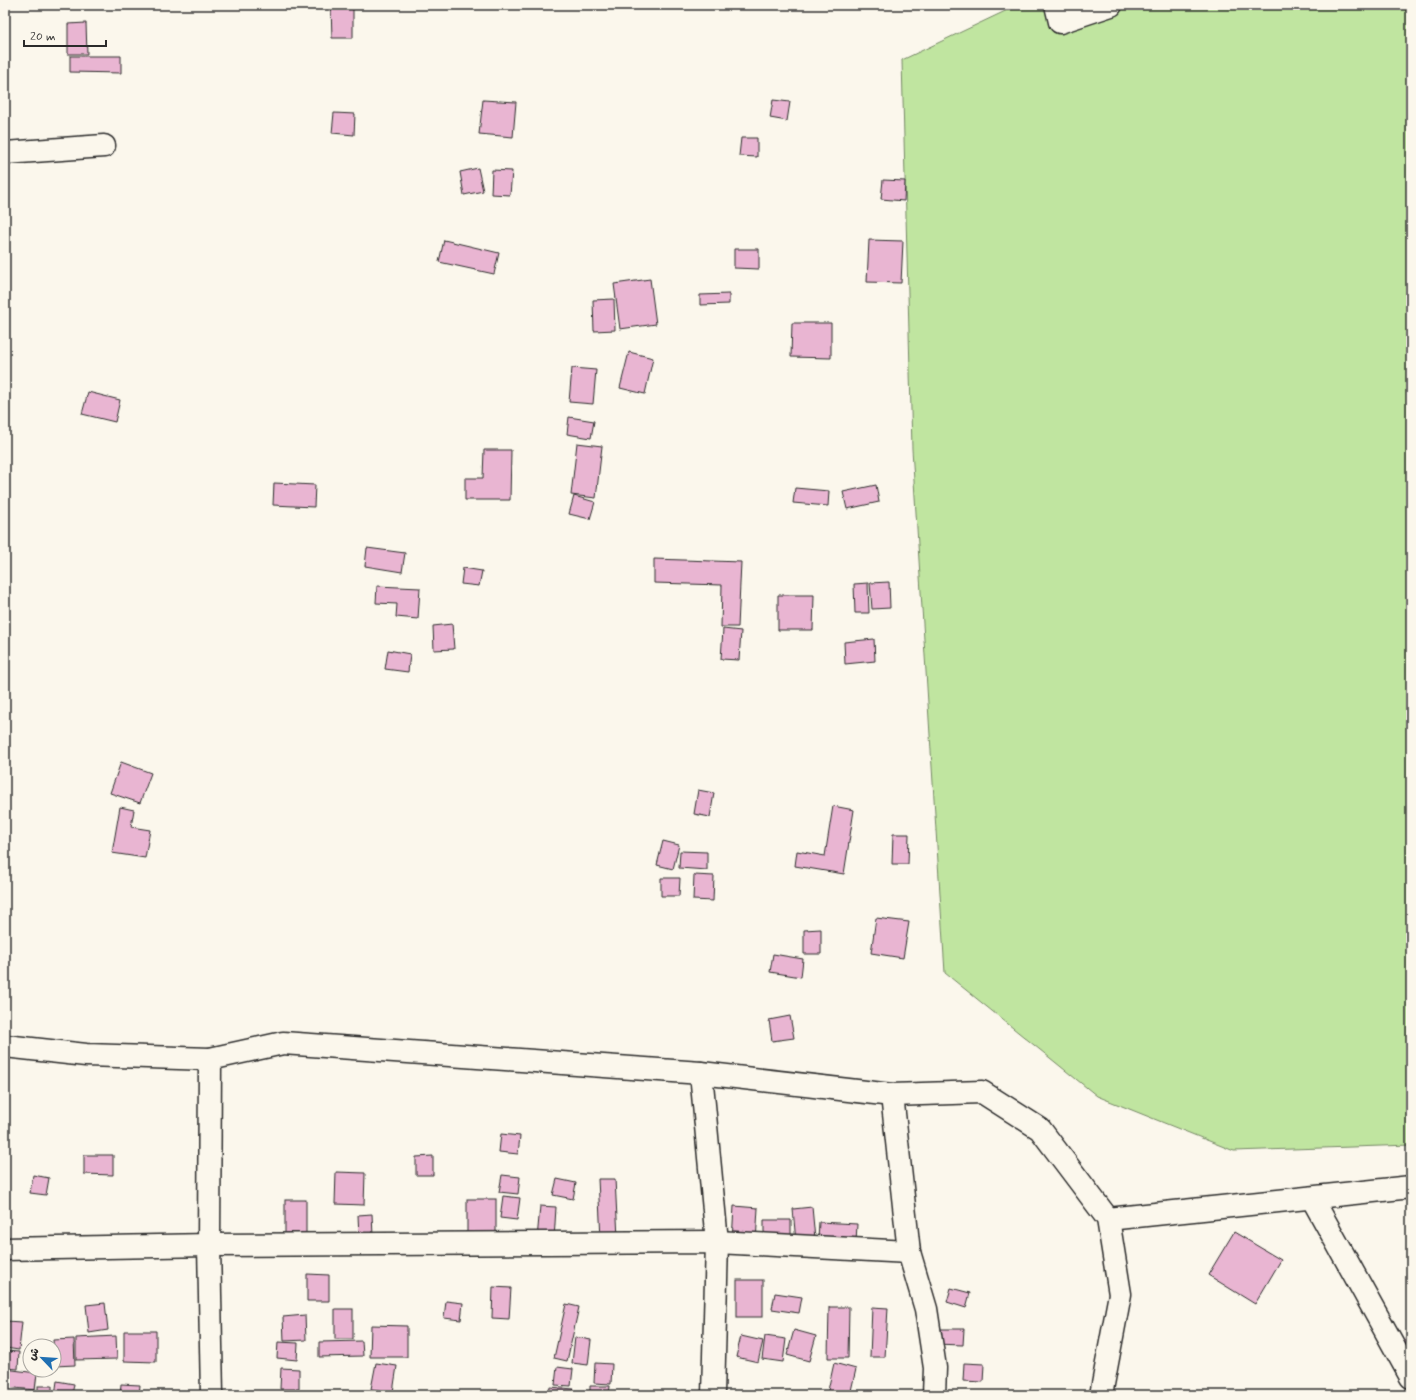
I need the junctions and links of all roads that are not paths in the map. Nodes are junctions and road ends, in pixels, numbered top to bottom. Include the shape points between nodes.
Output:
1 (1056, 5) edge
2 (1111, 5) edge
3 (104, 146) dead end
4 (5, 153) edge
5 (5, 1046) edge
6 (210, 1059) junction
7 (701, 1073) junction
8 (892, 1095) junction
9 (1411, 1187) edge
10 (1312, 1198) junction
11 (1108, 1219) junction
12 (716, 1242) junction
13 (209, 1245) junction
14 (5, 1249) edge
15 (909, 1252) junction
16 (1411, 1377) edge
17 (212, 1395) edge
18 (712, 1395) edge
19 (934, 1395) edge
20 (1101, 1395) edge

1 - 2 street via 1060,22
3 - 4 street
5 - 6 street via 86,1055
6 - 7 street via 283,1043
6 - 13 street
7 - 8 street
7 - 12 street
8 - 11 street via 982,1092 1040,1129
8 - 15 street
9 - 10 street
10 - 11 street
10 - 16 street
11 - 20 street via 1120,1294
12 - 13 street
12 - 15 street
12 - 18 street
13 - 14 street
13 - 17 street
15 - 19 street via 926,1309 935,1368

